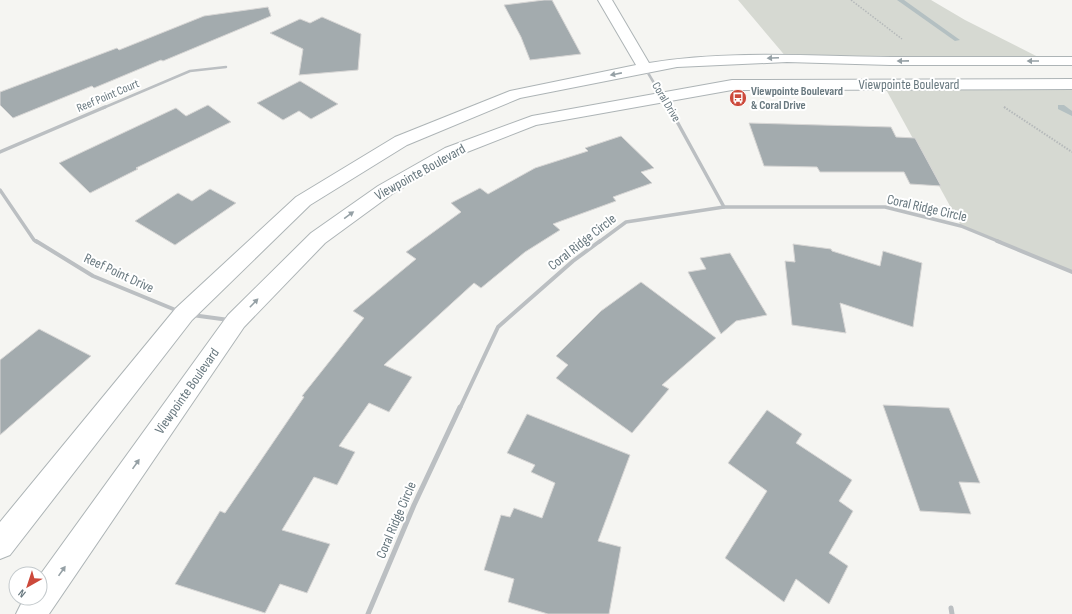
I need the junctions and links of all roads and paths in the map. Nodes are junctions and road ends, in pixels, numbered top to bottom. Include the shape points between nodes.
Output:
1 (605, 0) edge
2 (1072, 62) edge
3 (226, 66) dead end
4 (645, 68) junction
5 (1072, 84) edge
6 (663, 97) junction
7 (0, 152) edge
8 (0, 190) edge
9 (724, 207) junction
10 (1072, 272) edge
11 (184, 314) junction
12 (236, 321) junction
13 (0, 545) edge
14 (32, 614) edge
15 (368, 614) edge

1 - 4 street, Coral Drive
2 -> 4 street, Viewpointe Boulevard via 787,58 677,63
3 - 7 street, Reef Point Court via 190,71
4 - 6 street, Coral Drive
4 -> 11 street, Viewpointe Boulevard via 516,94 401,141 303,201
5 - 6 street, Viewpointe Boulevard via 732,85
6 - 9 street, Coral Drive
12 -> 6 street, Viewpointe Boulevard via 318,238 385,190 451,152 532,121
8 - 11 street, Reef Point Drive via 34,240 93,276
9 - 10 street, Coral Ridge Circle via 885,208 961,226
9 - 15 street, Coral Ridge Circle via 626,222 573,261 498,327 414,505
11 - 12 street, Reef Point Drive
11 - 13 street, Viewpointe Boulevard
14 -> 12 street, Viewpointe Boulevard

